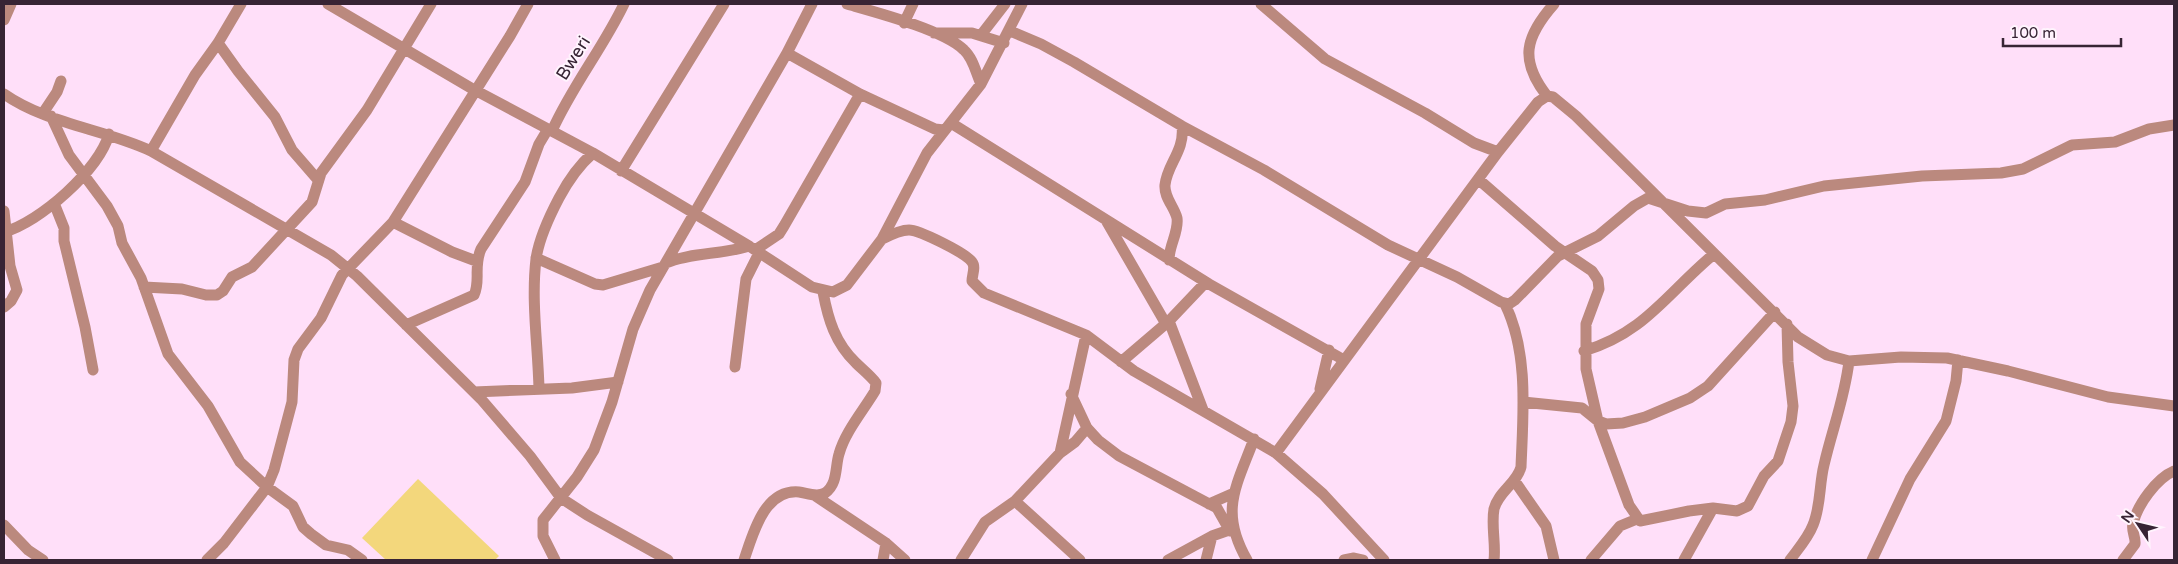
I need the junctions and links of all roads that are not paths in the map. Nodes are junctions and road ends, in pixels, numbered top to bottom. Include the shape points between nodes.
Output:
1 (11, 4) edge
2 (241, 4) edge
3 (431, 4) edge
4 (528, 4) edge
5 (624, 4) edge
6 (724, 4) edge
7 (812, 4) edge
8 (847, 4) edge
9 (913, 4) edge
10 (1005, 4) edge
11 (1022, 4) edge
12 (1261, 4) edge
13 (1554, 4) edge
14 (332, 5) edge
15 (4, 20) edge
16 (904, 23) junction
17 (1010, 31) junction
18 (934, 33) junction
19 (982, 35) junction
20 (1004, 43) junction
21 (218, 44) junction
22 (406, 50) junction
23 (787, 53) junction
24 (62, 81) dead end
25 (981, 84) junction
26 (474, 90) junction
27 (4, 94) edge
28 (860, 94) junction
29 (1547, 96) junction
30 (20, 103) junction
31 (4, 104) edge
32 (47, 114) junction
33 (2174, 125) edge
34 (948, 126) junction
35 (1182, 126) junction
36 (550, 130) junction
37 (109, 134) junction
38 (152, 151) junction
39 (1498, 152) junction
40 (593, 153) junction
41 (621, 171) junction
42 (84, 175) junction
43 (1478, 179) junction
44 (318, 180) junction
45 (1662, 201) junction
46 (54, 203) junction
47 (4, 211) edge
48 (694, 213) junction
49 (1106, 220) junction
50 (393, 222) junction
51 (287, 229) junction
52 (5, 232) edge
53 (882, 239) junction
54 (754, 250) junction
55 (1564, 252) junction
56 (1714, 254) junction
57 (536, 258) junction
58 (1169, 260) junction
59 (1417, 260) junction
60 (476, 261) junction
61 (664, 265) junction
62 (348, 268) junction
63 (1206, 282) junction
64 (144, 287) junction
65 (823, 292) junction
66 (1505, 304) junction
67 (4, 307) edge
68 (1775, 312) junction
69 (1167, 323) junction
70 (1787, 324) junction
71 (406, 325) junction
72 (1086, 335) junction
73 (1329, 350) junction
74 (1584, 351) junction
75 (1344, 360) junction
76 (1958, 360) junction
77 (1849, 361) junction
78 (1121, 362) junction
79 (735, 367) dead end
80 (93, 370) dead end
81 (618, 382) junction
82 (539, 389) junction
83 (474, 392) junction
84 (1072, 394) junction
85 (1318, 398) junction
86 (1524, 402) junction
87 (2174, 406) edge
88 (1203, 410) junction
89 (1598, 421) junction
90 (1087, 428) junction
91 (1254, 439) junction
92 (1276, 452) junction
93 (1060, 453) junction
94 (2174, 471) edge
95 (1514, 480) junction
96 (267, 487) junction
97 (1234, 493) junction
98 (814, 495) junction
99 (561, 498) junction
100 (1015, 501) junction
101 (1209, 504) junction
102 (1713, 508) junction
103 (1637, 519) junction
104 (4, 525) edge
105 (1231, 530) junction
106 (1212, 536) junction
107 (886, 543) junction
108 (1376, 556) edge
109 (43, 560) edge
110 (207, 560) edge
111 (362, 560) edge
112 (555, 560) edge
113 (668, 560) edge
114 (744, 560) edge
115 (883, 560) edge
116 (905, 560) edge
117 (961, 560) edge
118 (1080, 560) edge
119 (1168, 560) edge
120 (1206, 560) edge
121 (1247, 560) edge
122 (1344, 560) edge
123 (1363, 560) edge
124 (1384, 560) edge
125 (1494, 560) edge
126 (1554, 560) edge
127 (1591, 560) edge
128 (1684, 560) edge
129 (1790, 560) edge
130 (1872, 560) edge
131 (2123, 560) edge

1 - 15 street
2 - 21 street
3 - 22 street
4 - 26 street
5 - 36 street, Bweri via 602,48
6 - 41 street
7 - 23 street
8 - 16 street
9 - 16 street
10 - 19 street
11 - 17 street
12 - 39 street via 1325,59 1474,143
13 - 29 street via 1534,34 1529,59 1533,77
14 - 22 street
16 - 18 street
17 - 20 street
17 - 35 street via 1074,62
18 - 19 street via 961,31
18 - 25 street via 969,55
19 - 20 street
20 - 25 street
21 - 38 street via 195,75
21 - 44 street via 276,117 292,150
22 - 26 street
22 - 44 street
23 - 28 street
23 - 48 street
24 - 32 street
25 - 34 street
26 - 36 street
26 - 50 street
27 - 30 street
28 - 34 street via 935,129
28 - 54 street via 784,226
29 - 39 street via 1538,102
29 - 45 street via 1553,97 1576,116
30 - 31 street
30 - 32 street
32 - 37 street
32 - 42 street
33 - 45 street via 2149,129 2115,142 2072,145 2023,169 2001,173 1922,176 1824,186 1765,200 1725,204 1706,213 1688,211
34 - 49 street
34 - 53 street via 920,165
35 - 58 street via 1179,151 1165,183 1166,196 1176,214 1177,226
35 - 59 street
36 - 40 street
36 - 60 street, Bweri via 539,144 525,182
37 - 38 street
37 - 42 street via 103,150
38 - 51 street
39 - 43 street
40 - 41 street
40 - 57 street via 575,171 562,193 541,238
41 - 48 street
42 - 46 street
42 - 64 street via 114,219
43 - 55 street
43 - 59 street
44 - 51 street via 312,202
45 - 55 street via 1642,200 1598,236
45 - 56 street
46 - 52 street
46 - 80 street via 64,230
47 - 52 street
48 - 54 street
48 - 61 street
49 - 58 street
49 - 69 street
50 - 60 street
50 - 62 street
51 - 62 street
51 - 64 street via 252,267 232,277 220,294
52 - 67 street via 17,290
53 - 65 street via 847,285 833,292
53 - 72 street via 908,230 922,234 972,262 972,281 978,289
54 - 61 street via 685,257
54 - 65 street
54 - 79 street via 746,280
55 - 66 street via 1515,300
55 - 74 street via 1592,271 1600,284 1586,324
56 - 68 street
56 - 74 street via 1636,328
57 - 61 street via 603,285
57 - 82 street
58 - 63 street
59 - 66 street via 1457,277
59 - 75 street
60 - 71 street via 474,295
61 - 81 street via 633,329
62 - 71 street
62 - 96 street via 321,318 297,352 292,402
63 - 69 street
63 - 73 street
64 - 96 street via 168,354 208,406 240,462
65 - 98 street via 830,322 842,348 876,383 875,392 842,444 831,485 824,494
66 - 86 street via 1516,338
68 - 70 street
68 - 89 street via 1720,374 1690,398 1623,423
69 - 78 street
69 - 88 street
70 - 77 street via 1809,345 1827,355
70 - 102 street via 1793,406 1789,431 1780,454 1744,509
71 - 83 street
72 - 78 street
72 - 84 street
73 - 75 street
73 - 85 street
74 - 89 street
75 - 85 street
76 - 77 street via 1901,357
76 - 87 street via 2108,397
76 - 130 street via 1946,421 1910,479
77 - 129 street via 1814,521
78 - 88 street
81 - 82 street
81 - 99 street via 594,450
82 - 83 street
83 - 99 street via 502,421
84 - 90 street
84 - 93 street
85 - 92 street
86 - 89 street via 1582,408
86 - 95 street via 1521,467
88 - 91 street
89 - 103 street via 1628,505
90 - 93 street via 1076,442
90 - 101 street via 1119,456
91 - 92 street
91 - 97 street
92 - 108 street via 1323,494
93 - 100 street
94 - 131 street via 2162,478 2142,504 2133,523 2135,544
95 - 125 street via 1494,509
95 - 126 street via 1546,526
96 - 110 street
96 - 111 street via 293,506 303,527 311,534 326,545 348,550
97 - 101 street
97 - 105 street
98 - 107 street
98 - 114 street via 797,492 776,497 754,530
99 - 112 street via 543,520 543,536
99 - 113 street
100 - 117 street via 985,522
100 - 118 street
101 - 105 street via 1221,512
102 - 103 street via 1645,522
102 - 128 street
103 - 127 street via 1620,526
104 - 109 street via 28,550
105 - 106 street
105 - 121 street
106 - 119 street
106 - 120 street
107 - 115 street
107 - 116 street
108 - 124 street
122 - 123 street

